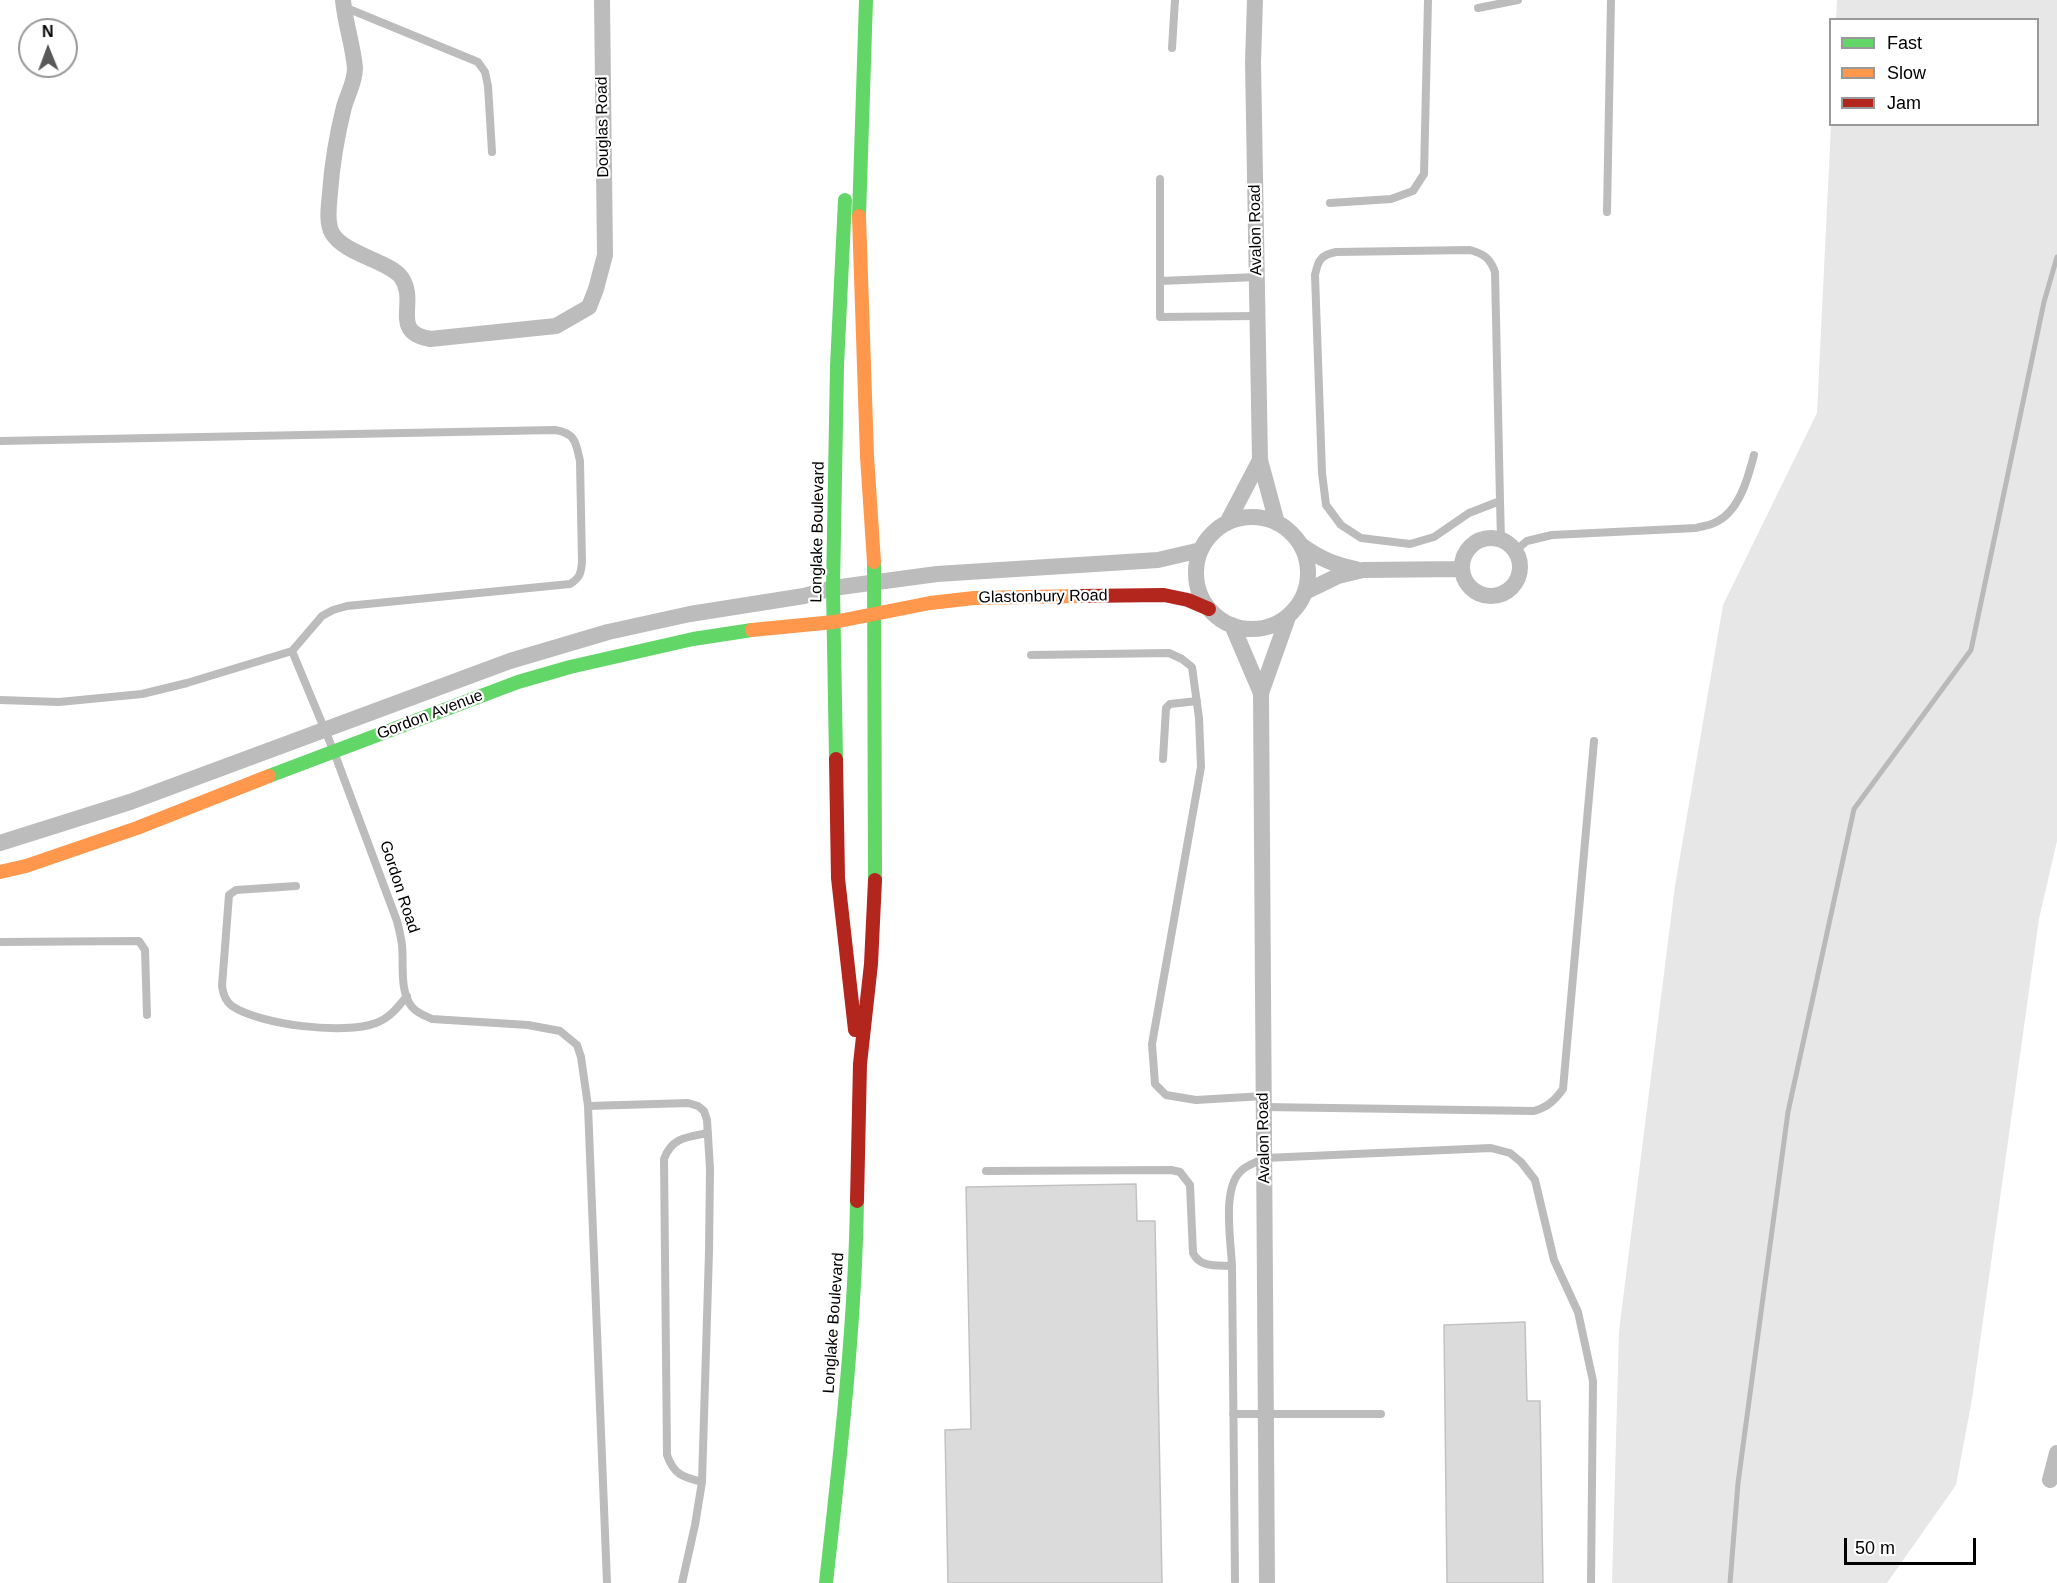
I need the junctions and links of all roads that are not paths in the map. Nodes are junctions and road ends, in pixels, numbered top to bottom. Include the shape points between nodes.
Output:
1 (602, 0) edge
2 (857, 0) edge
3 (866, 0) edge
4 (1175, 0) edge
5 (1255, 0) edge
6 (1428, 0) edge
7 (1518, 0) edge
8 (1611, 0) edge
9 (343, 3) edge
10 (1478, 8) dead end
11 (1172, 48) dead end
12 (492, 152) dead end
13 (1160, 179) dead end
14 (1329, 203) dead end
15 (1607, 212) dead end
16 (1257, 277) junction
17 (1160, 281) junction
18 (1258, 315) junction
19 (0, 441) edge
20 (1754, 455) dead end
21 (1260, 460) junction
22 (1500, 501) junction
23 (1227, 523) junction
24 (1277, 523) junction
25 (1501, 539) junction
26 (1301, 545) junction
27 (1201, 550) junction
28 (1516, 550) junction
29 (1462, 569) junction
30 (1363, 570) junction
31 (874, 582) junction
32 (833, 588) junction
33 (1305, 592) junction
34 (1209, 609) junction
35 (875, 613) junction
36 (1288, 617) junction
37 (834, 622) junction
38 (1232, 625) junction
39 (292, 651) junction
40 (1031, 655) dead end
41 (1261, 693) junction
42 (0, 700) edge
43 (1197, 701) junction
44 (324, 729) junction
45 (1594, 741) dead end
46 (334, 752) junction
47 (1163, 759) dead end
48 (0, 843) edge
49 (0, 872) edge
50 (296, 886) dead end
51 (0, 942) edge
52 (407, 996) junction
53 (147, 1015) dead end
54 (860, 1064) junction
55 (1264, 1102) junction
56 (588, 1106) junction
57 (708, 1133) junction
58 (1265, 1158) junction
59 (986, 1171) dead end
60 (1232, 1266) junction
61 (1266, 1413) junction
62 (1233, 1414) junction
63 (1381, 1414) dead end
64 (2057, 1453) edge
65 (2050, 1480) dead end
66 (702, 1482) junction
67 (1235, 1581) dead end
68 (607, 1583) edge
69 (682, 1583) edge
70 (826, 1583) edge
71 (1268, 1583) edge
72 (1591, 1583) edge

1 - 9 street, Douglas Road via 605,255 589,307 556,326 430,339 410,331 408,294 401,277 345,246 332,233 328,216 332,174 355,68
2 - 32 main road, Longlake Boulevard via 837,366
3 - 31 main road, Longlake Boulevard via 859,214
4 - 11 lane
5 - 16 street, Avalon Road
6 - 14 lane via 1424,174 1413,191 1391,199
7 - 10 lane
8 - 15 lane
9 - 12 lane via 477,62 485,72 488,86
13 - 17 lane
16 - 17 lane
16 - 18 street, Avalon Road
17 - 18 lane via 1160,317
18 - 21 street, Avalon Road
19 - 39 lane via 555,430 572,436 580,461 582,562 578,579 570,584 347,606 322,616
20 - 28 lane via 1746,486 1734,507 1716,523 1696,528 1537,537
21 - 23 street
21 - 24 street
22 - 22 lane via 1495,272 1491,261 1470,250 1325,254 1318,261 1315,275 1326,504 1341,525 1361,538 1410,544 1434,537 1469,513
22 - 25 lane
23 - 24 street via 1261,517
23 - 27 street via 1212,534
24 - 26 street
25 - 28 street
25 - 29 street via 1473,544 1463,559
26 - 30 street via 1337,566
26 - 33 street via 1308,568
27 - 31 street, Glastonbury Road via 1158,560 1017,567
27 - 34 street via 1196,581
28 - 29 street via 1520,559 1519,579 1514,587 1496,597 1486,597 1469,587
29 - 30 street
30 - 33 street via 1338,576
31 - 32 street, Gordon Avenue
31 - 35 main road, Longlake Boulevard
32 - 37 main road, Longlake Boulevard
32 - 44 street, Gordon Avenue via 608,632 510,661
33 - 36 street
34 - 35 main road, Glastonbury Road via 1164,594 974,598
34 - 38 street
35 - 37 main road, Gordon Avenue
35 - 54 main road, Longlake Boulevard via 875,890
36 - 38 street via 1260,629
36 - 41 street, Avalon Road
37 - 46 main road, Gordon Avenue via 750,630 570,667 518,682
37 - 54 main road, Longlake Boulevard via 838,878
38 - 41 street, Avalon Road
39 - 42 lane via 142,694 59,702
39 - 44 lane, Gordon Road
40 - 43 lane via 1169,653 1192,667
41 - 55 street, Avalon Road
43 - 47 lane via 1170,704 1166,708
43 - 55 lane via 1201,767 1152,1044 1155,1084 1166,1095 1184,1099
44 - 46 lane, Gordon Road
44 - 48 street, Gordon Avenue via 129,802
45 - 55 lane via 1563,1089 1554,1100 1534,1111
46 - 49 main road, Gordon Avenue via 137,828
46 - 52 lane, Gordon Road via 397,921
50 - 52 lane via 236,890 229,895 222,986 230,1005 283,1023 325,1029 377,1023
51 - 53 lane via 139,941 145,950
52 - 56 lane via 411,1006 432,1019 560,1031 577,1045
54 - 70 main road, Longlake Boulevard via 856,1270
55 - 58 street, Avalon Road
56 - 57 lane via 688,1103 704,1111
56 - 68 lane
57 - 66 lane via 709,1263
57 - 66 lane via 674,1142 664,1159 668,1455 678,1474
58 - 60 lane via 1234,1178 1230,1192
58 - 61 street, Avalon Road
58 - 72 lane via 1491,1148 1510,1153 1535,1180 1554,1260 1578,1312 1593,1382
59 - 60 lane via 1180,1172 1190,1185 1196,1259 1205,1264
60 - 62 lane
61 - 62 lane
61 - 63 lane
61 - 71 street, Avalon Road
62 - 67 lane
64 - 65 street
66 - 69 lane

